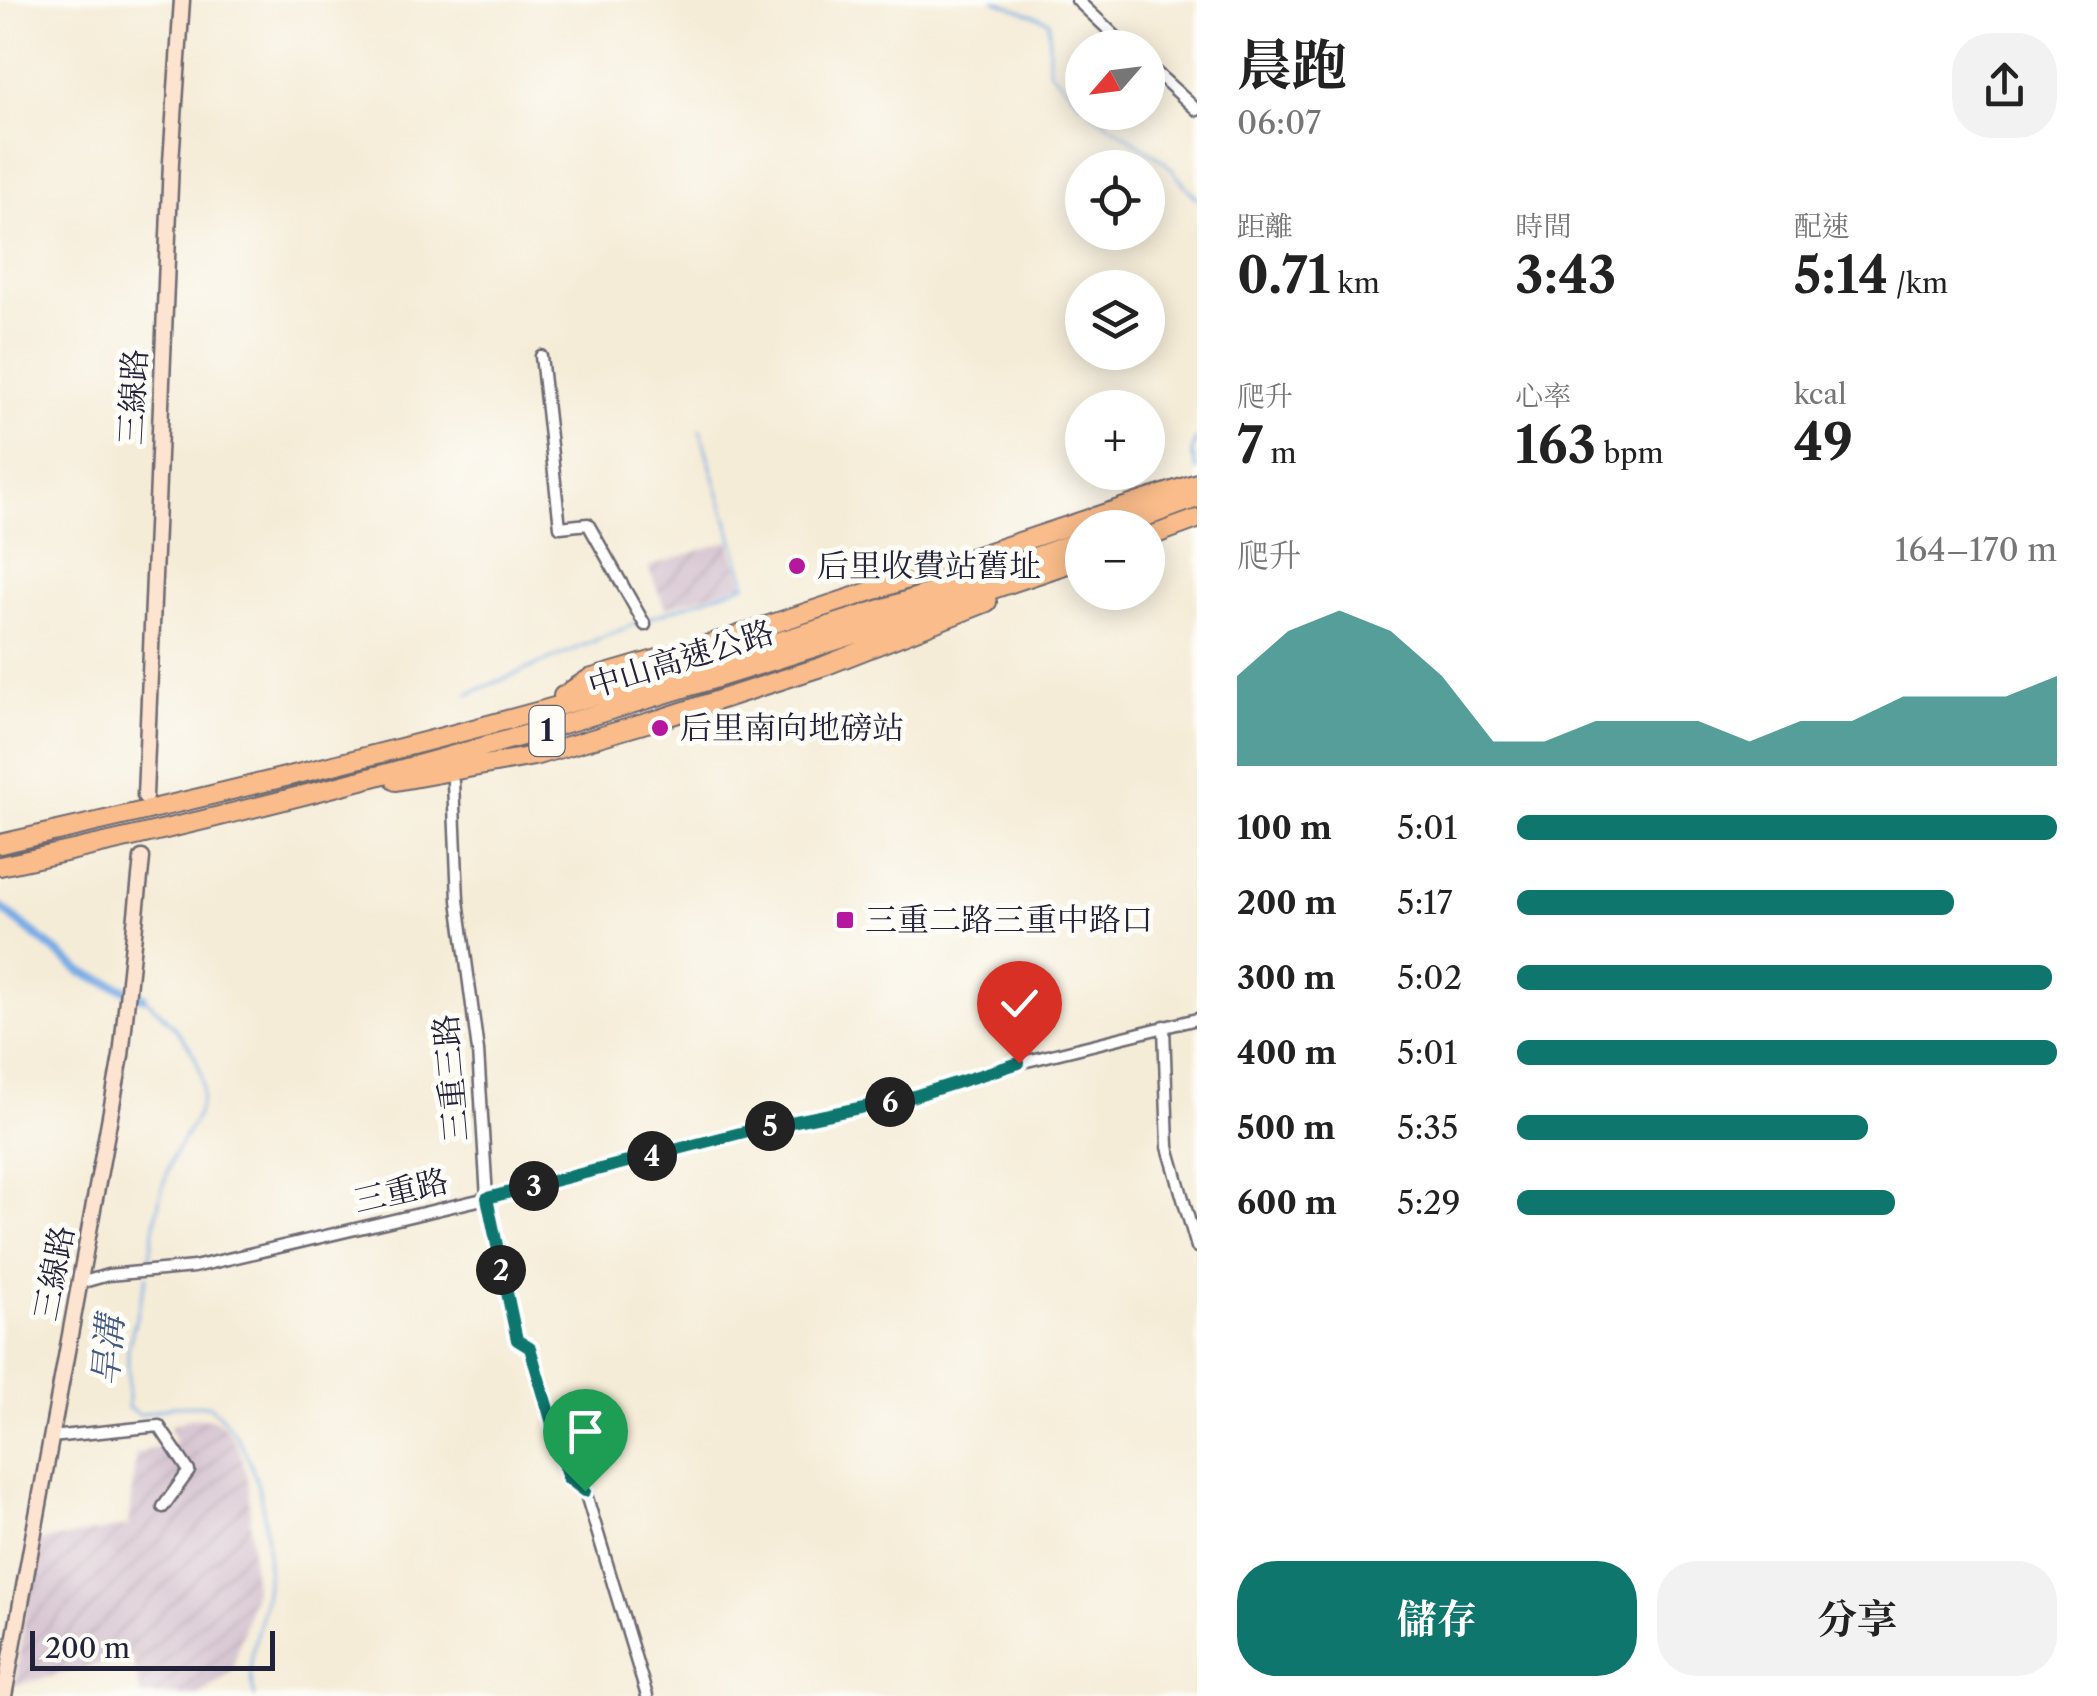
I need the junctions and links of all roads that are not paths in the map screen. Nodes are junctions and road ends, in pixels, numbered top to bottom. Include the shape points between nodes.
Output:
1 (182, 0) edge
2 (1078, 0) edge
3 (1109, 30) edge
4 (1165, 81) edge
5 (1197, 110) edge
6 (542, 356) dead end
7 (1197, 484) edge
8 (1197, 498) edge
9 (1165, 510) edge
10 (1197, 519) edge
11 (1165, 531) edge
12 (1065, 546) edge
13 (1065, 565) edge
14 (645, 625) dead end
15 (542, 708) junction
16 (453, 782) dead end
17 (146, 796) dead end
18 (0, 844) edge
19 (142, 858) dead end
20 (0, 866) edge
21 (1197, 1019) edge
22 (1164, 1026) junction
23 (487, 1198) junction
24 (1197, 1247) edge
25 (80, 1282) junction
26 (51, 1437) junction
27 (163, 1507) dead end
28 (4, 1696) edge
29 (647, 1696) edge

1 - 17 street, 三線路
2 - 3 street
4 - 5 street
6 - 14 street via 560,527 588,524
7 - 15 highway via 589,680
8 - 9 highway
10 - 11 highway
12 - 15 highway, 中山高速公路 / 1
13 - 20 highway, 中山高速公路 / 1 via 534,735
15 - 18 highway, 中山高速公路 / 1 via 252,787
16 - 23 street, 三重三路
19 - 25 street, 三線路 via 121,1056
21 - 22 street, 三重路
22 - 23 street, 三重路 via 908,1098
22 - 24 street via 1171,1172
23 - 25 street, 三重路 via 194,1267
23 - 29 street, 三重三路 via 517,1340 530,1348 568,1478 585,1491
25 - 26 street, 三線路
26 - 27 street via 159,1426 189,1471
26 - 28 street, 三線路

